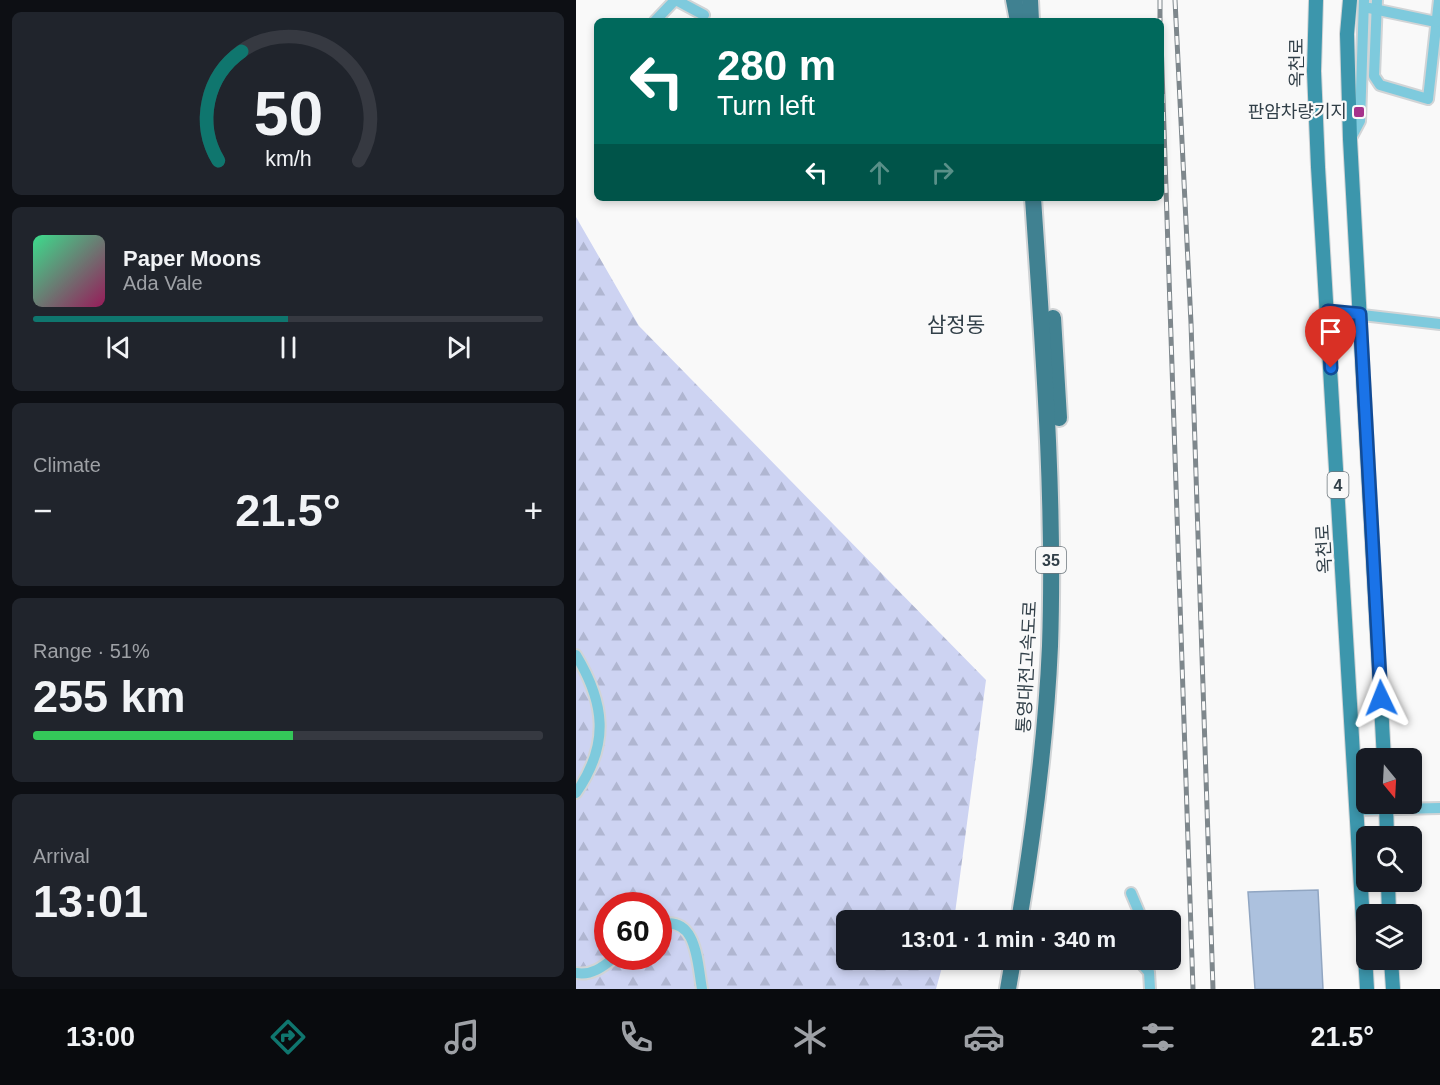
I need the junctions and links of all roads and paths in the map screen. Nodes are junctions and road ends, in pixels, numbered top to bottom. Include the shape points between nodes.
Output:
1 (675, 0) edge
2 (1016, 0) edge
3 (1030, 0) edge
4 (1040, 0) edge
5 (1316, 0) edge
6 (1350, 0) edge
7 (1439, 0) edge
8 (1364, 3) edge
9 (1376, 4) edge
10 (704, 15) dead end
11 (658, 18) edge
12 (1019, 18) edge
13 (1031, 18) edge
14 (1041, 18) edge
15 (1436, 22) junction
16 (1350, 139) junction
17 (1033, 201) edge
18 (1044, 201) edge
19 (1328, 311) junction
20 (1360, 314) junction
21 (1440, 324) edge
22 (576, 654) edge
23 (1383, 748) edge
24 (576, 793) edge
25 (1422, 807) edge
26 (1440, 808) edge
27 (1356, 810) edge
28 (1356, 814) edge
29 (1131, 893) dead end
30 (1021, 910) edge
31 (1030, 910) edge
32 (1138, 910) edge
33 (672, 922) edge
34 (596, 970) edge
35 (1011, 970) edge
36 (1021, 970) edge
37 (1147, 970) edge
38 (1392, 970) edge
39 (576, 974) edge
40 (702, 989) edge
41 (1008, 989) edge
42 (1018, 989) edge
43 (1150, 989) edge
44 (1367, 989) edge
45 (1393, 989) edge

1 - 10 street
1 - 11 street
2 - 12 highway
3 - 13 highway
4 - 14 highway
5 - 19 main road, 옥천로 / 4 via 1314,71
6 - 16 main road, 4
7 - 15 street
8 - 9 street
8 - 16 street via 1360,121
9 - 15 street
9 - 15 street via 1374,76 1380,85 1428,99
16 - 20 main road, 4
17 - 30 highway, 통영대전고속도로 / 35 via 1047,400 1050,646 1033,839
18 - 31 highway, 통영대전고속도로 / 35 via 1058,393 1061,573 1053,727
19 - 20 street
19 - 27 main road, 옥천로 / 4
20 - 21 street
20 - 23 main road, 4
22 - 24 street via 597,694 600,735 586,779
25 - 26 street
28 - 44 main road, 옥천로 / 4
29 - 32 street
33 - 40 street via 683,925 689,933
34 - 39 street
35 - 41 highway
36 - 42 highway
37 - 43 street
38 - 45 main road

